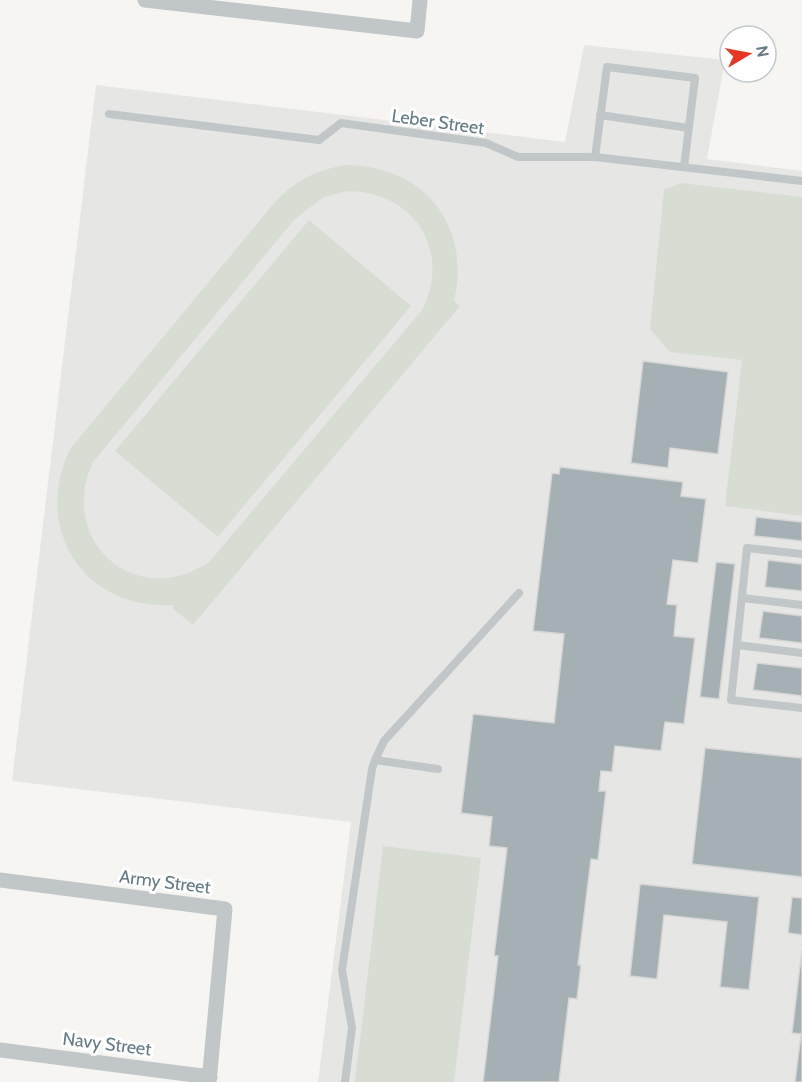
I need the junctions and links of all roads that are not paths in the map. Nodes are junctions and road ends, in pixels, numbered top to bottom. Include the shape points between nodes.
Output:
1 (145, 0) edge
2 (420, 0) edge
3 (109, 114) dead end
4 (600, 115) junction
5 (689, 128) junction
6 (595, 157) junction
7 (684, 167) junction
8 (802, 181) edge
9 (802, 554) edge
10 (519, 593) dead end
11 (742, 598) junction
12 (802, 605) edge
13 (737, 645) junction
14 (802, 653) edge
15 (802, 708) edge
16 (375, 760) junction
17 (438, 769) dead end
18 (0, 880) edge
19 (0, 1050) edge
20 (209, 1079) edge
21 (345, 1082) edge

1 - 2 street via 417,31
3 - 6 lane, Leber Street via 319,140 341,123 486,143 518,157
4 - 5 lane
4 - 5 lane via 608,67 695,78
4 - 6 lane
5 - 7 lane
6 - 7 lane, Leber Street
7 - 8 lane, Leber Street
9 - 11 lane via 747,548
10 - 16 lane via 384,741
11 - 12 lane
11 - 13 lane
13 - 14 lane
13 - 15 lane via 731,700
16 - 17 lane
16 - 21 lane via 342,970 352,1028
18 - 20 street, Army Street via 225,909
19 - 20 street, Navy Street

